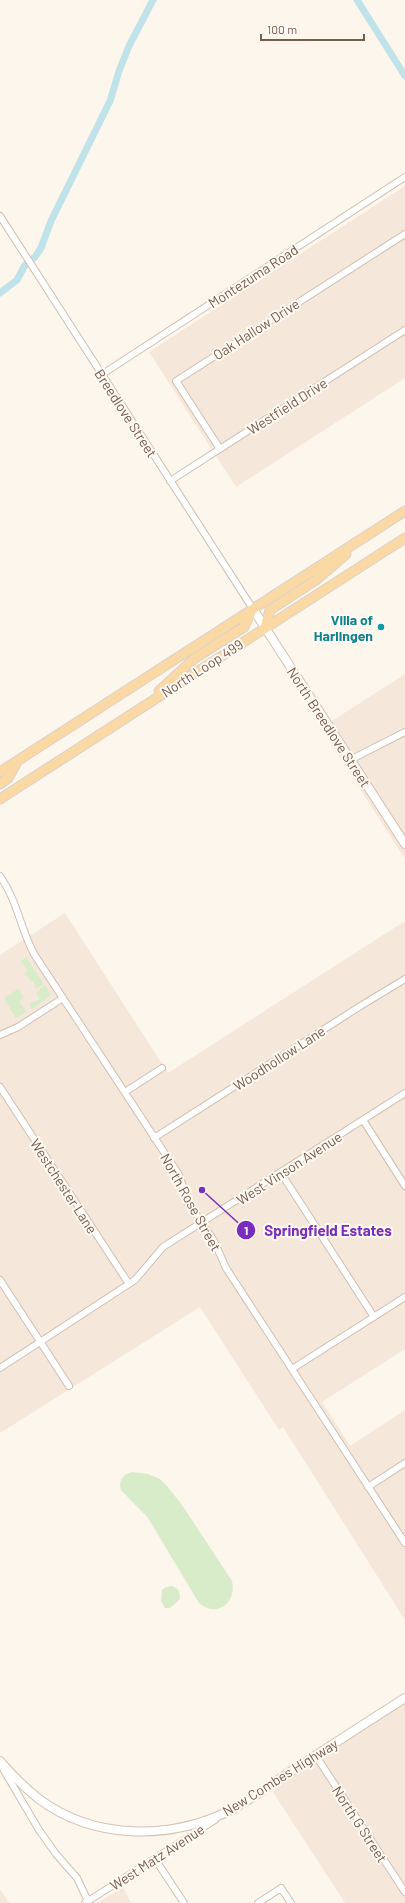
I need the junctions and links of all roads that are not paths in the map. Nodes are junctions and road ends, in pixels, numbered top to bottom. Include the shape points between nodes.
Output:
1 (405, 178) edge
2 (0, 216) edge
3 (405, 234) edge
4 (405, 330) edge
5 (101, 375) junction
6 (220, 449) junction
7 (170, 481) junction
8 (405, 510) edge
9 (365, 536) junction
10 (405, 538) edge
11 (253, 609) junction
12 (264, 628) junction
13 (147, 704) junction
14 (405, 732) edge
15 (17, 760) junction
16 (350, 760) junction
17 (0, 772) edge
18 (0, 784) edge
19 (0, 799) edge
20 (405, 844) edge
21 (0, 876) edge
22 (405, 979) edge
23 (63, 998) junction
24 (0, 1035) edge
25 (162, 1068) dead end
26 (0, 1087) edge
27 (125, 1092) junction
28 (405, 1093) edge
29 (362, 1120) junction
30 (154, 1138) junction
31 (281, 1173) junction
32 (405, 1186) edge
33 (203, 1223) junction
34 (0, 1280) edge
35 (128, 1284) junction
36 (405, 1296) edge
37 (374, 1317) junction
38 (40, 1342) junction
39 (0, 1368) edge
40 (292, 1369) junction
41 (70, 1386) dead end
42 (405, 1463) edge
43 (368, 1487) junction
44 (405, 1543) edge
45 (405, 1698) edge
46 (316, 1756) junction
47 (0, 1762) edge
48 (230, 1810) junction
49 (154, 1858) junction
50 (405, 1892) edge
51 (87, 1902) edge
52 (184, 1903) edge
53 (258, 1903) edge
54 (291, 1903) edge

1 - 5 street, Montezuma Road
2 - 5 street, Breedlove Street
3 - 6 street, Oak Hallow Drive via 176,381
4 - 6 street, Westfield Drive
5 - 7 street, Breedlove Street
6 - 7 street, Westfield Drive
7 - 11 street, Breedlove Street
8 - 9 main road, North Loop 499
9 - 11 main road, North Loop 499
9 - 12 main road via 320,578 270,610
10 - 12 main road, North Loop 499
11 - 12 street, North Breedlove Street
11 - 13 main road via 244,627 195,658
11 - 15 main road, North Loop 499
12 - 13 main road, North Loop 499
12 - 16 street, North Breedlove Street
13 - 19 main road, North Loop 499
14 - 16 street
15 - 17 main road, North Loop 499
15 - 18 main road via 8,778
16 - 20 street, North Breedlove Street
21 - 23 street, North Rose Street via 16,903 28,942
22 - 30 street, Woodhollow Lane
23 - 24 street via 18,1027
23 - 27 street, North Rose Street
25 - 27 street
26 - 35 street, Westchester Lane
27 - 30 street, North Rose Street
28 - 29 street, West Vinson Avenue
29 - 31 street, West Vinson Avenue
29 - 32 street
30 - 33 street, North Rose Street via 179,1175 189,1204
31 - 33 street, West Vinson Avenue
31 - 37 street
33 - 35 street, West Vinson Avenue via 163,1247 135,1280
33 - 40 street, North Rose Street via 226,1268
34 - 38 street
35 - 38 street, West Vinson Avenue
36 - 37 street
37 - 40 street
38 - 39 street, West Vinson Avenue
38 - 41 street
40 - 43 street, North Rose Street
42 - 43 street
43 - 44 street, North Rose Street
45 - 46 street, New Combes Highway
46 - 48 street, New Combes Highway
46 - 50 street, North G Street
47 - 48 street, New Combes Highway via 40,1800 73,1818 109,1829 144,1833 186,1827
47 - 51 street via 39,1830 77,1878
48 - 49 street, West Matz Avenue
49 - 51 street, West Matz Avenue
49 - 52 street
53 - 54 street via 281,1888

